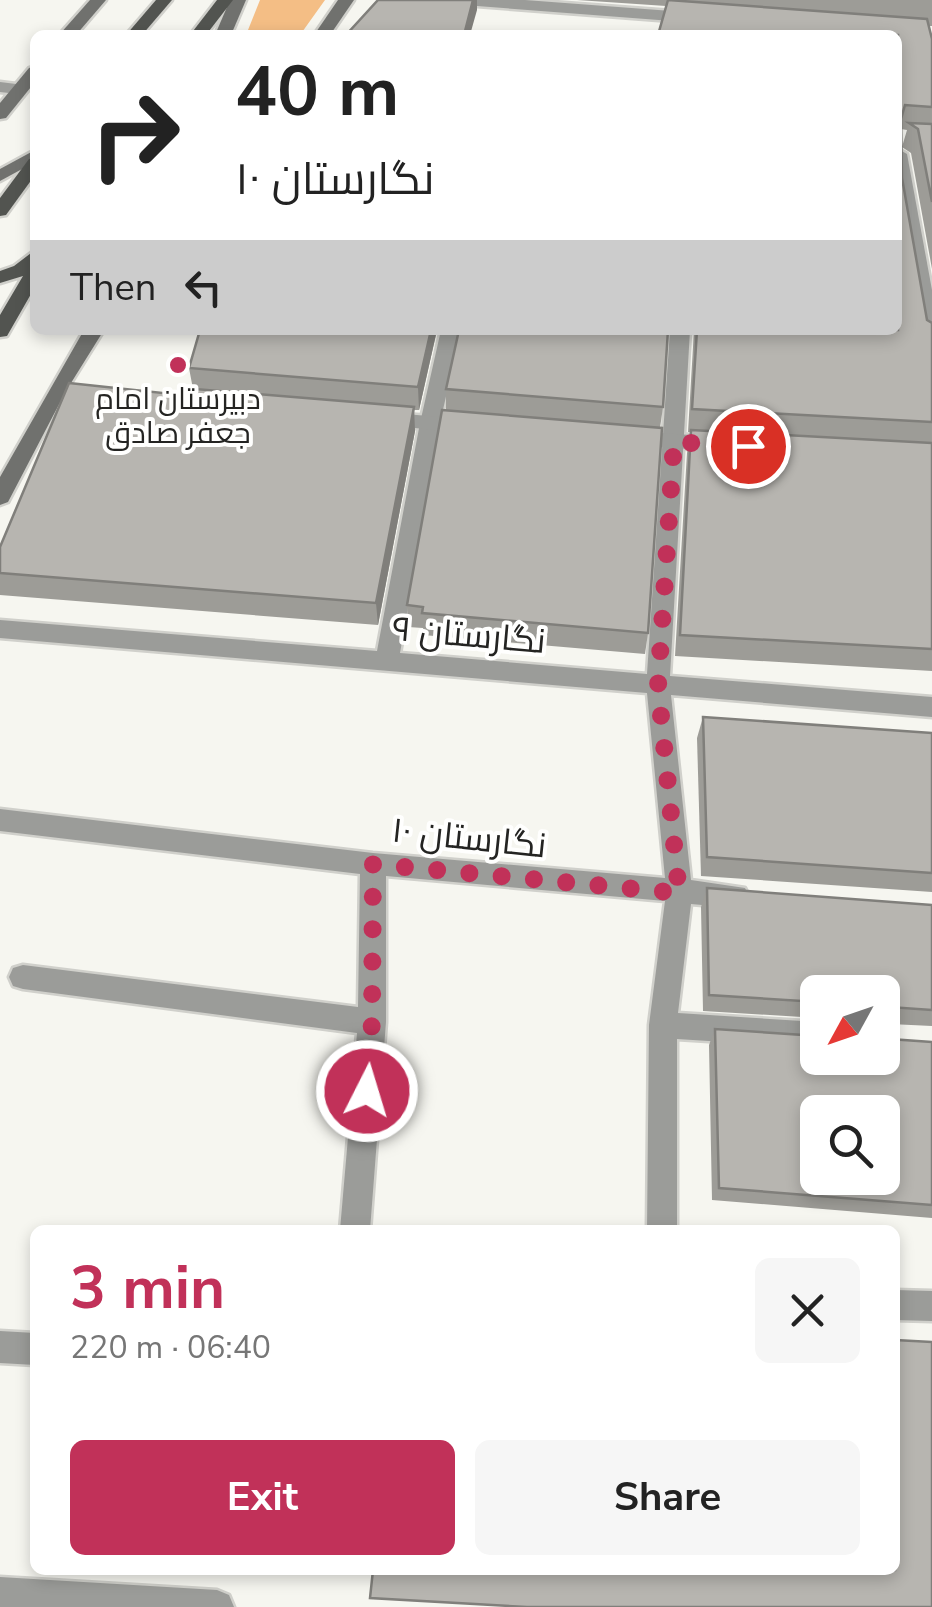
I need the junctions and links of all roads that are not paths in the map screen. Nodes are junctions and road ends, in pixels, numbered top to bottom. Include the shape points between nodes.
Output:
1 (98, 0) edge
2 (164, 0) edge
3 (225, 0) edge
4 (238, 0) edge
5 (346, 0) edge
6 (464, 0) edge
7 (153, 7) edge
8 (718, 19) edge
9 (71, 30) edge
10 (137, 30) edge
11 (202, 30) edge
12 (225, 30) edge
13 (325, 30) edge
14 (30, 74) edge
15 (9, 88) edge
16 (0, 114) edge
17 (30, 158) edge
18 (30, 171) edge
19 (0, 176) edge
20 (902, 176) edge
21 (0, 211) edge
22 (30, 261) edge
23 (0, 277) edge
24 (30, 280) edge
25 (0, 332) edge
26 (92, 335) edge
27 (451, 335) edge
28 (680, 335) edge
29 (932, 343) edge
30 (371, 418) edge
31 (430, 423) junction
32 (486, 428) edge
33 (599, 436) edge
34 (674, 442) junction
35 (754, 446) edge
36 (0, 497) edge
37 (0, 629) edge
38 (387, 663) junction
39 (658, 686) junction
40 (932, 707) edge
41 (0, 820) edge
42 (373, 864) junction
43 (679, 893) junction
44 (757, 898) edge
45 (23, 977) dead end
46 (372, 1022) junction
47 (663, 1026) junction
48 (800, 1034) edge
49 (355, 1225) edge
50 (662, 1225) edge
51 (900, 1305) edge
52 (932, 1306) edge
53 (0, 1346) edge
54 (30, 1349) edge
55 (0, 1594) edge
56 (217, 1607) edge

1 - 9 main road
2 - 7 main road
3 - 11 main road
4 - 12 main road
5 - 13 main road
6 - 8 street
7 - 10 main road
14 - 15 main road
15 - 16 main road
17 - 19 main road
18 - 21 main road
20 - 29 street
22 - 23 main road
24 - 25 main road
26 - 36 main road via 66,392
27 - 31 street
28 - 34 street
30 - 31 street
31 - 32 street
31 - 38 street
33 - 34 street
34 - 35 street
34 - 39 street
37 - 38 street, نگارستان ۹
38 - 39 street, نگارستان ۹
39 - 40 street, نگارستان ۹
39 - 43 street
41 - 42 street, نگارستان ۱۰
42 - 43 street, نگارستان ۱۰
42 - 46 street
43 - 44 street, نگارستان ۱۰
43 - 47 street
45 - 46 street
46 - 49 street
47 - 48 street
47 - 50 street
51 - 52 street
53 - 54 street
55 - 56 street

